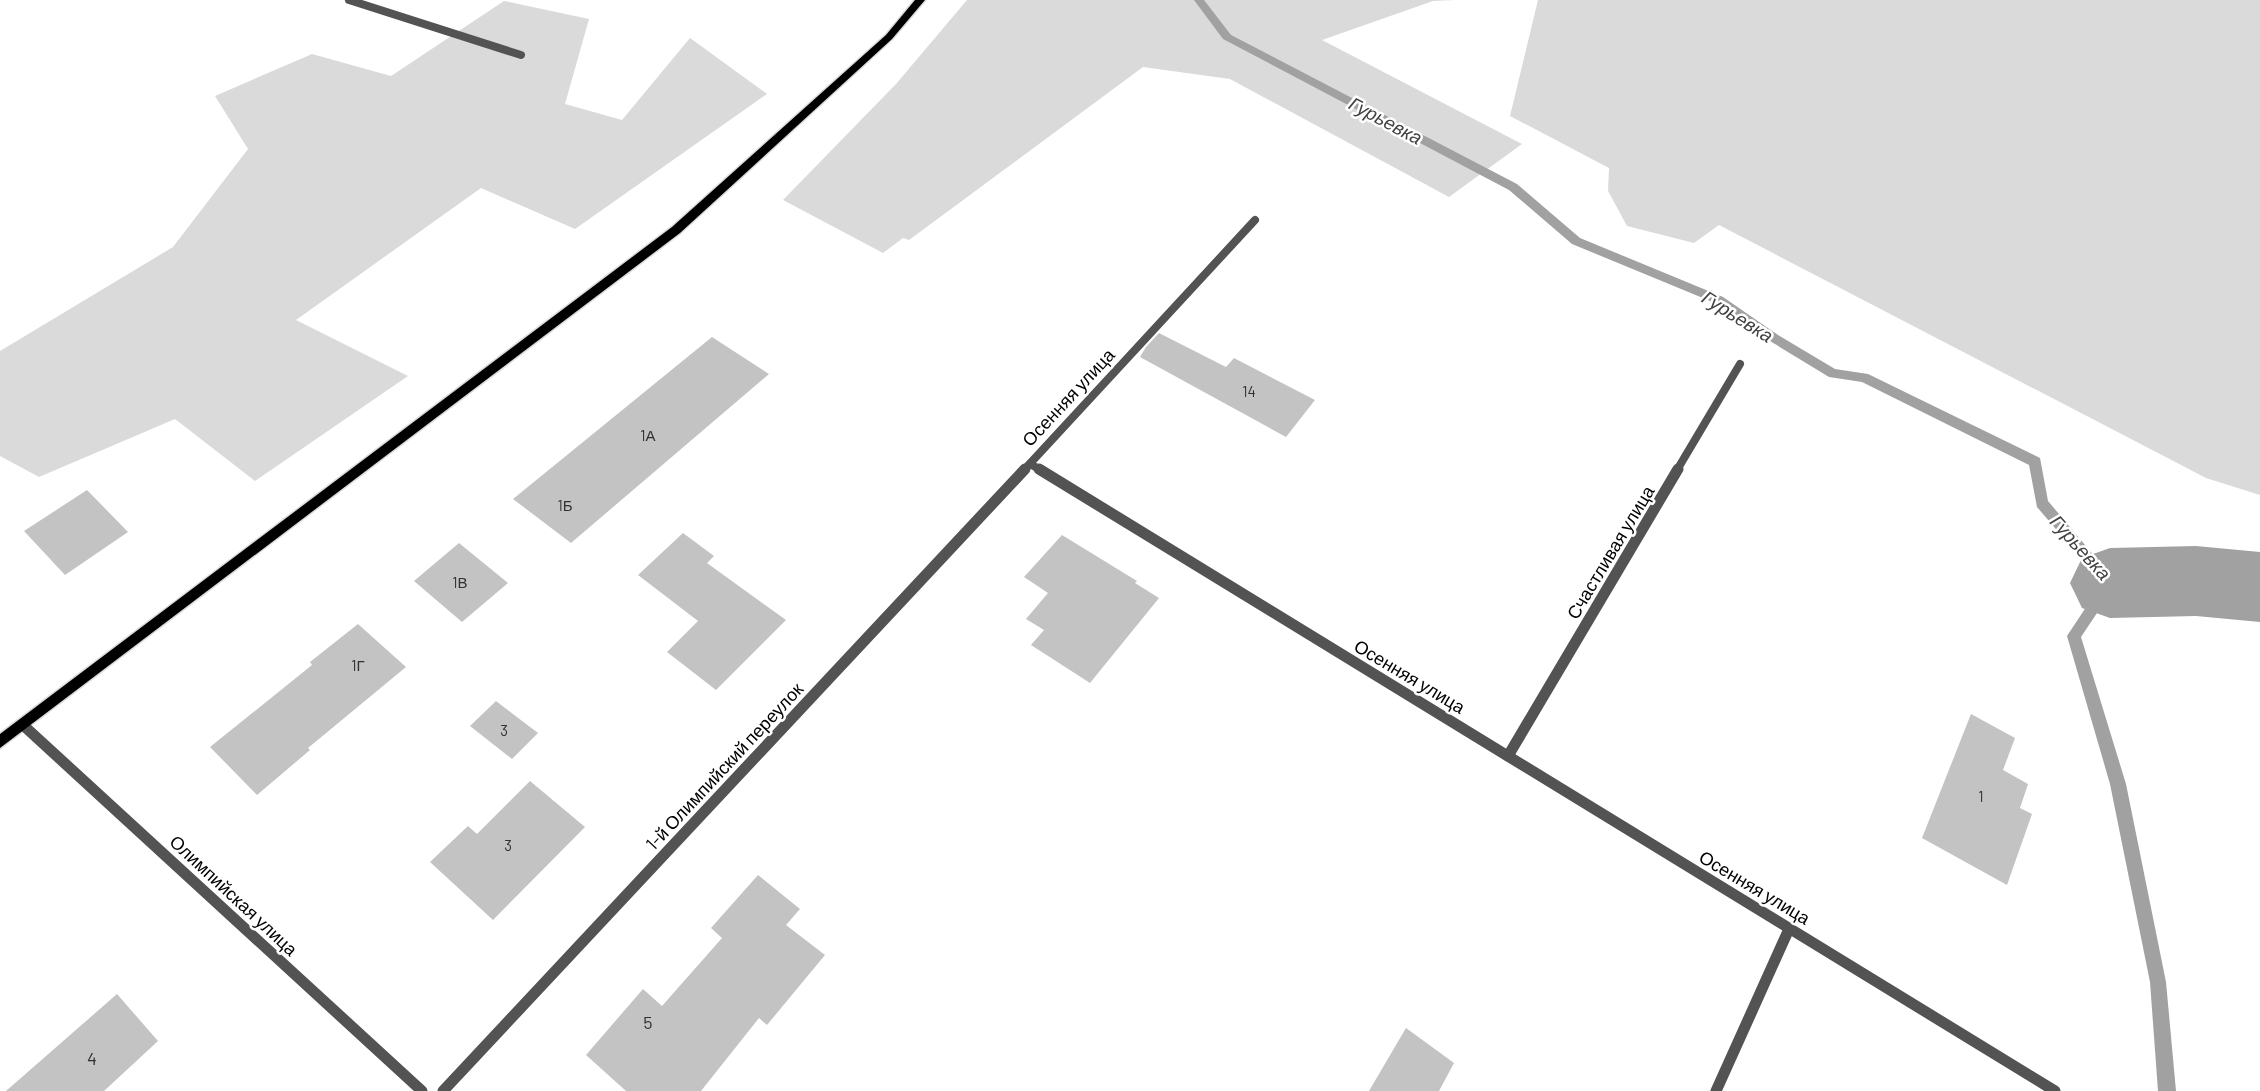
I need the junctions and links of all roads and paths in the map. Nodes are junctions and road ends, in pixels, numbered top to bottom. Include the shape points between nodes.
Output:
1 (349, 0) edge
2 (920, 0) edge
3 (521, 56) dead end
4 (1255, 220) dead end
5 (1740, 364) dead end
6 (1030, 464) junction
7 (23, 725) junction
8 (0, 742) edge
9 (1508, 756) junction
10 (1789, 929) junction
11 (422, 1091) edge
12 (443, 1091) edge
13 (1716, 1091) edge
14 (2055, 1091) edge

1 - 3 street
2 - 7 main road via 889,37 676,230
4 - 6 street, Осенняя улица
5 - 9 street, Счастливая улица
6 - 9 street, Осенняя улица
6 - 12 street, 1-й Олимпийский переулок
7 - 8 main road
7 - 11 street, Олимпийская улица
9 - 10 street, Осенняя улица
10 - 13 street
10 - 14 street, Осенняя улица

